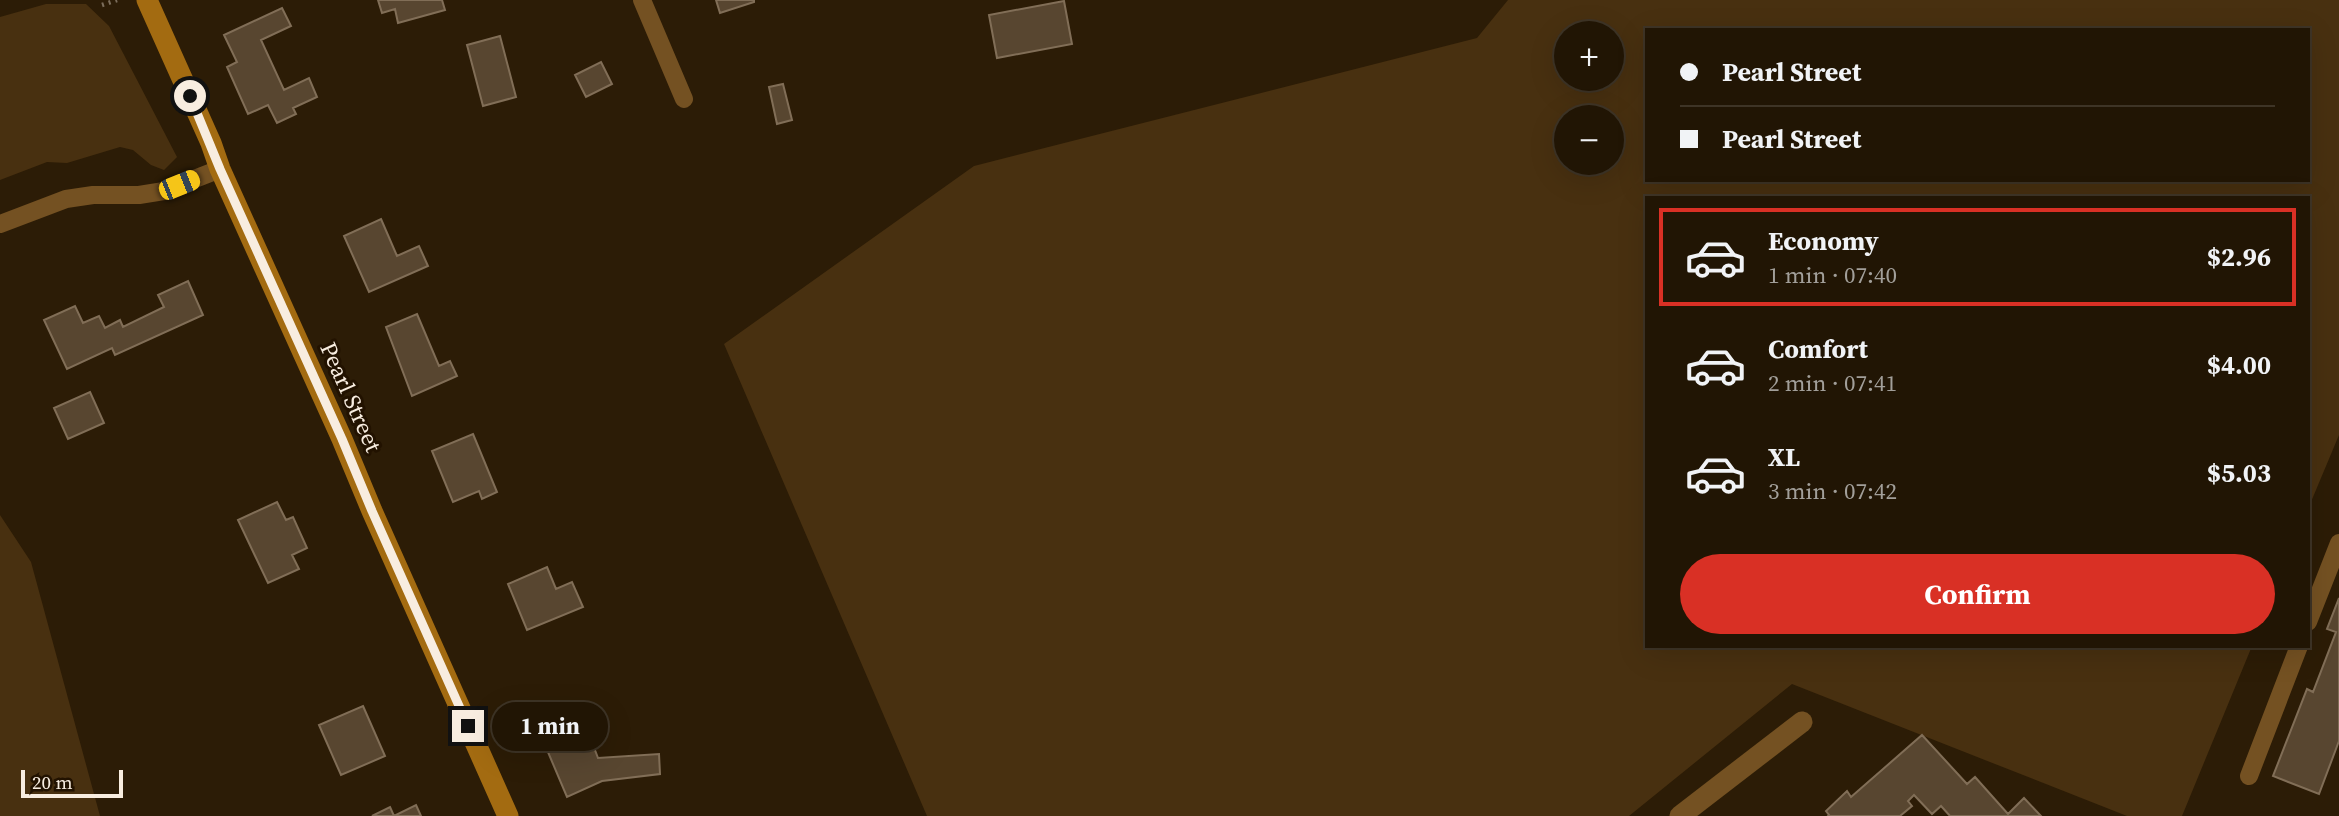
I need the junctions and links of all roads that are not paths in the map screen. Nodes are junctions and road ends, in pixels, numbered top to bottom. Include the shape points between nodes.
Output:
1 (147, 0) edge
2 (642, 0) edge
3 (684, 99) dead end
4 (220, 169) junction
5 (0, 225) edge
6 (2339, 543) edge
7 (2310, 617) edge
8 (2298, 648) edge
9 (1802, 722) dead end
10 (2249, 776) dead end
11 (508, 816) edge
12 (1680, 816) edge

1 - 4 main road, Pearl Street
2 - 3 lane
4 - 5 lane via 164,191 66,199
4 - 11 main road, Pearl Street
6 - 7 lane
8 - 10 lane
9 - 12 street

